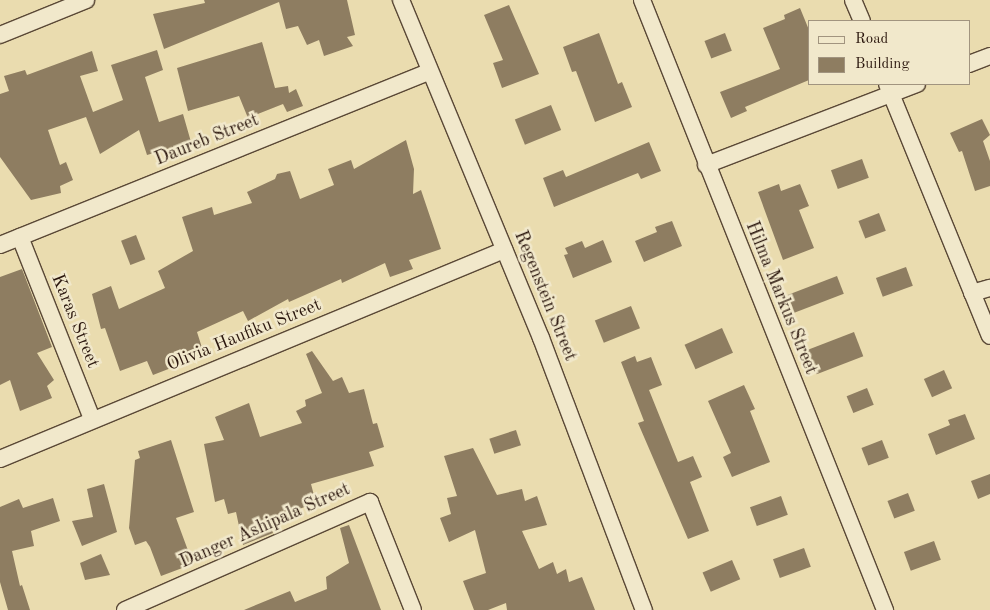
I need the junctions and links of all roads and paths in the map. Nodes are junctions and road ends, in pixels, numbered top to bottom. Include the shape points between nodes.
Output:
1 (86, 0) edge
2 (401, 0) edge
3 (642, 0) edge
4 (853, 0) edge
5 (862, 20) edge
6 (0, 35) edge
7 (990, 56) edge
8 (970, 64) edge
9 (429, 72) junction
10 (911, 85) edge
11 (889, 89) edge
12 (706, 165) junction
13 (20, 236) junction
14 (0, 245) edge
15 (504, 250) junction
16 (990, 288) edge
17 (972, 293) junction
18 (990, 336) edge
19 (92, 420) junction
20 (0, 459) edge
21 (125, 610) edge
22 (413, 610) edge
23 (644, 610) edge
24 (885, 610) edge

1 - 6 street
2 - 9 street, Regenstein Street
3 - 12 street, Hilma Markus Street
4 - 5 street
7 - 8 street
9 - 13 street, Daureb Street
9 - 15 street, Regenstein Street
10 - 11 street
11 - 12 street
11 - 17 street
12 - 24 street, Hilma Markus Street
13 - 14 street, Daureb Street
13 - 19 street, Karas Street
15 - 19 street, Olivia Haufiku Street
15 - 23 street, Regenstein Street
16 - 17 street
17 - 18 street
19 - 20 street, Olivia Haufiku Street
21 - 22 street, Danger Ashipala Street via 370,502

